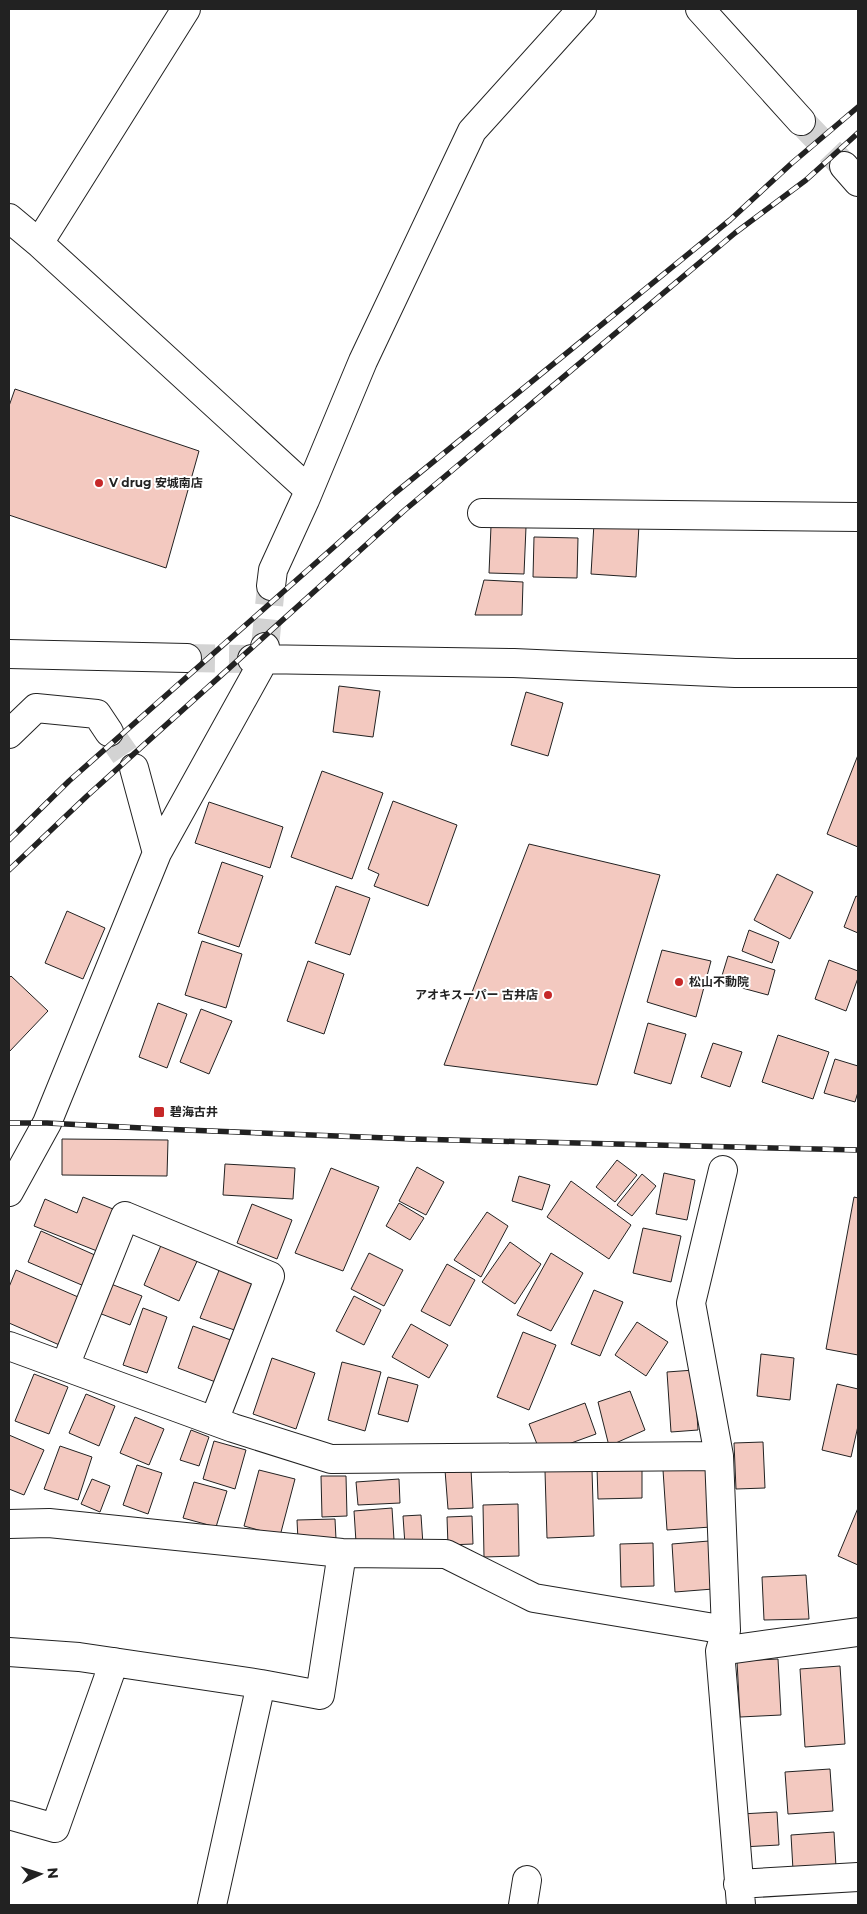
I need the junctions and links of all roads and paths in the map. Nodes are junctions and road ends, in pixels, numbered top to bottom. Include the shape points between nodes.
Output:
1 (186, 9) edge
2 (582, 9) edge
3 (700, 9) edge
4 (801, 121) tunnel mouth
5 (9, 218) edge
6 (39, 243) junction
7 (309, 490) junction
8 (482, 513) dead end
9 (858, 517) edge
10 (271, 586) tunnel mouth
11 (9, 654) edge
12 (187, 658) tunnel mouth
13 (858, 673) edge
14 (109, 732) tunnel mouth
15 (9, 734) edge
16 (134, 768) tunnel mouth
17 (157, 853) junction
18 (723, 1170) dead end
19 (9, 1192) edge
20 (9, 1346) edge
21 (65, 1366) junction
22 (214, 1421) junction
23 (719, 1456) junction
24 (9, 1524) edge
25 (342, 1553) junction
26 (858, 1632) edge
27 (723, 1640) junction
28 (9, 1652) edge
29 (114, 1662) junction
30 (261, 1684) junction
31 (9, 1815) edge
32 (858, 1877) edge
33 (740, 1895) edge
34 (212, 1905) edge

1 - 6 street
2 - 7 street via 472,131 363,361
3 - 4 street
5 - 6 street
6 - 7 street
7 - 10 street via 273,570
8 - 9 street
11 - 12 street
13 - 17 street via 735,673 260,655
14 - 15 street via 96,714 36,708
16 - 17 street
17 - 19 street via 47,1123
18 - 23 street via 691,1302
20 - 21 street
21 - 22 street
21 - 22 street via 125,1216 270,1276
22 - 23 street via 331,1459
23 - 27 street
24 - 25 street via 49,1523
25 - 27 street via 446,1554 534,1598
25 - 30 street via 320,1695
26 - 27 street
27 - 33 street
28 - 29 street
29 - 30 street
29 - 31 street via 55,1828
30 - 34 street
32 - 33 street

